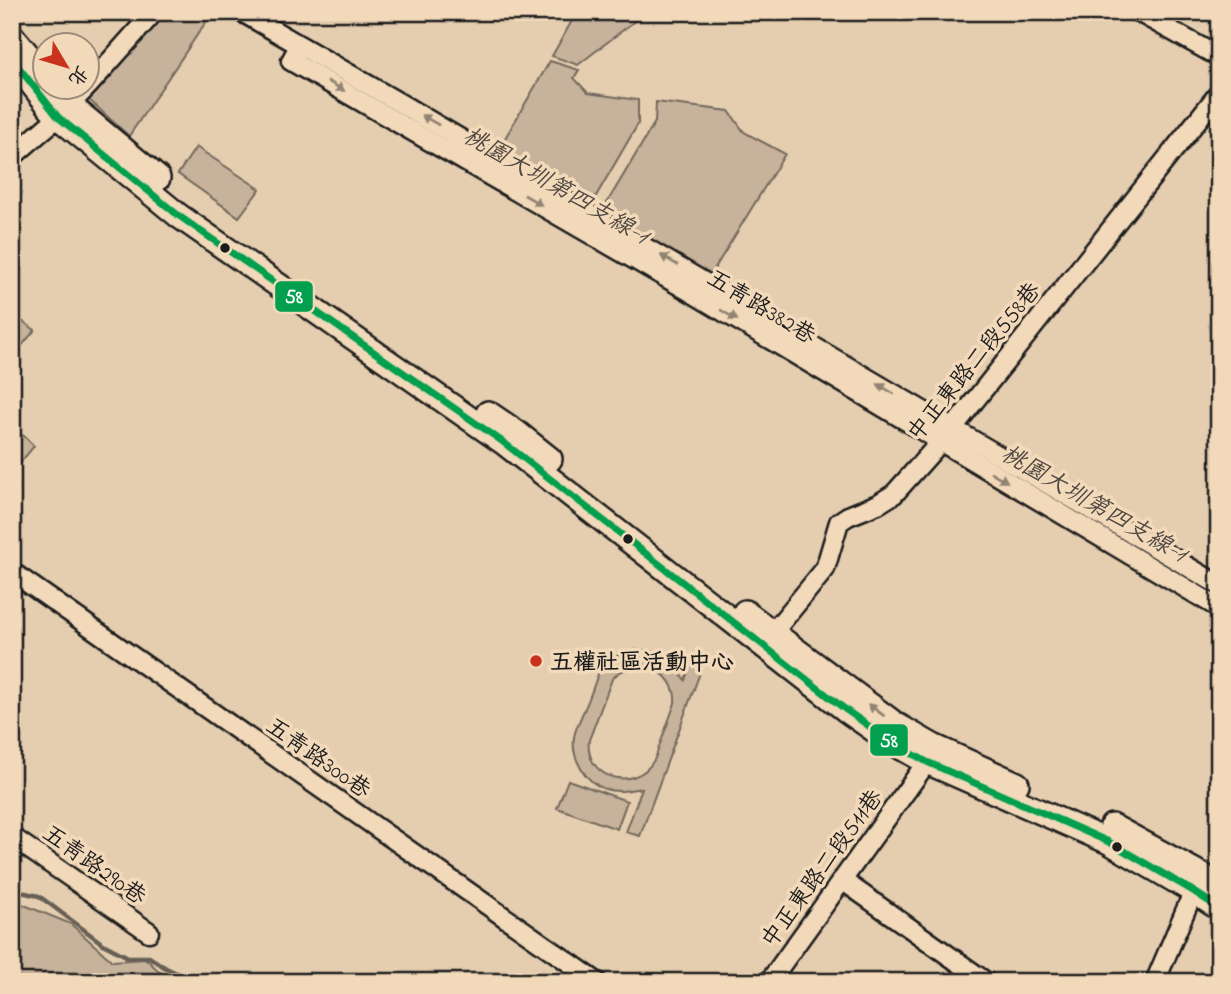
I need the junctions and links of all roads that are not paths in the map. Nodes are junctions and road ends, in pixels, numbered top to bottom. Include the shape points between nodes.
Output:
1 (154, 12) edge
2 (242, 12) edge
3 (1138, 12) edge
4 (12, 36) edge
5 (299, 46) junction
6 (1219, 57) edge
7 (12, 59) edge
8 (32, 60) edge
9 (102, 70) edge
10 (1219, 93) edge
11 (60, 102) edge
12 (73, 102) edge
13 (64, 111) junction
14 (12, 156) edge
15 (953, 428) junction
16 (941, 442) junction
17 (12, 572) edge
18 (1219, 585) edge
19 (1219, 608) edge
20 (768, 640) junction
21 (930, 754) junction
22 (12, 836) edge
23 (842, 880) junction
24 (1205, 884) edge
25 (1219, 908) edge
26 (149, 932) dead end
27 (597, 982) edge
28 (769, 982) edge
29 (986, 982) edge
30 (1155, 982) edge

1 - 9 street
2 - 5 street, 五青路382巷
3 - 6 street
4 - 8 main road
15 -> 5 street, 五青路382巷
5 -> 16 street, 五青路382巷 via 291,61
7 - 13 main road
10 - 15 street, 中正東路二段558巷
11 - 13 main road
12 - 13 street
13 - 14 street
13 - 20 main road via 516,432
15 - 16 street, 中正東路二段558巷
15 - 18 street, 五青路382巷
16 -> 19 street, 五青路382巷
16 - 20 street, 中正東路二段558巷 via 894,494 839,522 825,569
17 - 27 street, 五青路300巷
20 - 21 main road via 895,724
21 - 23 street, 中正東路二段511巷
21 - 24 main road via 1111,826
22 - 26 street, 五青路290巷
23 - 28 street, 中正東路二段511巷
23 - 29 street
24 - 25 main road
24 - 30 street

